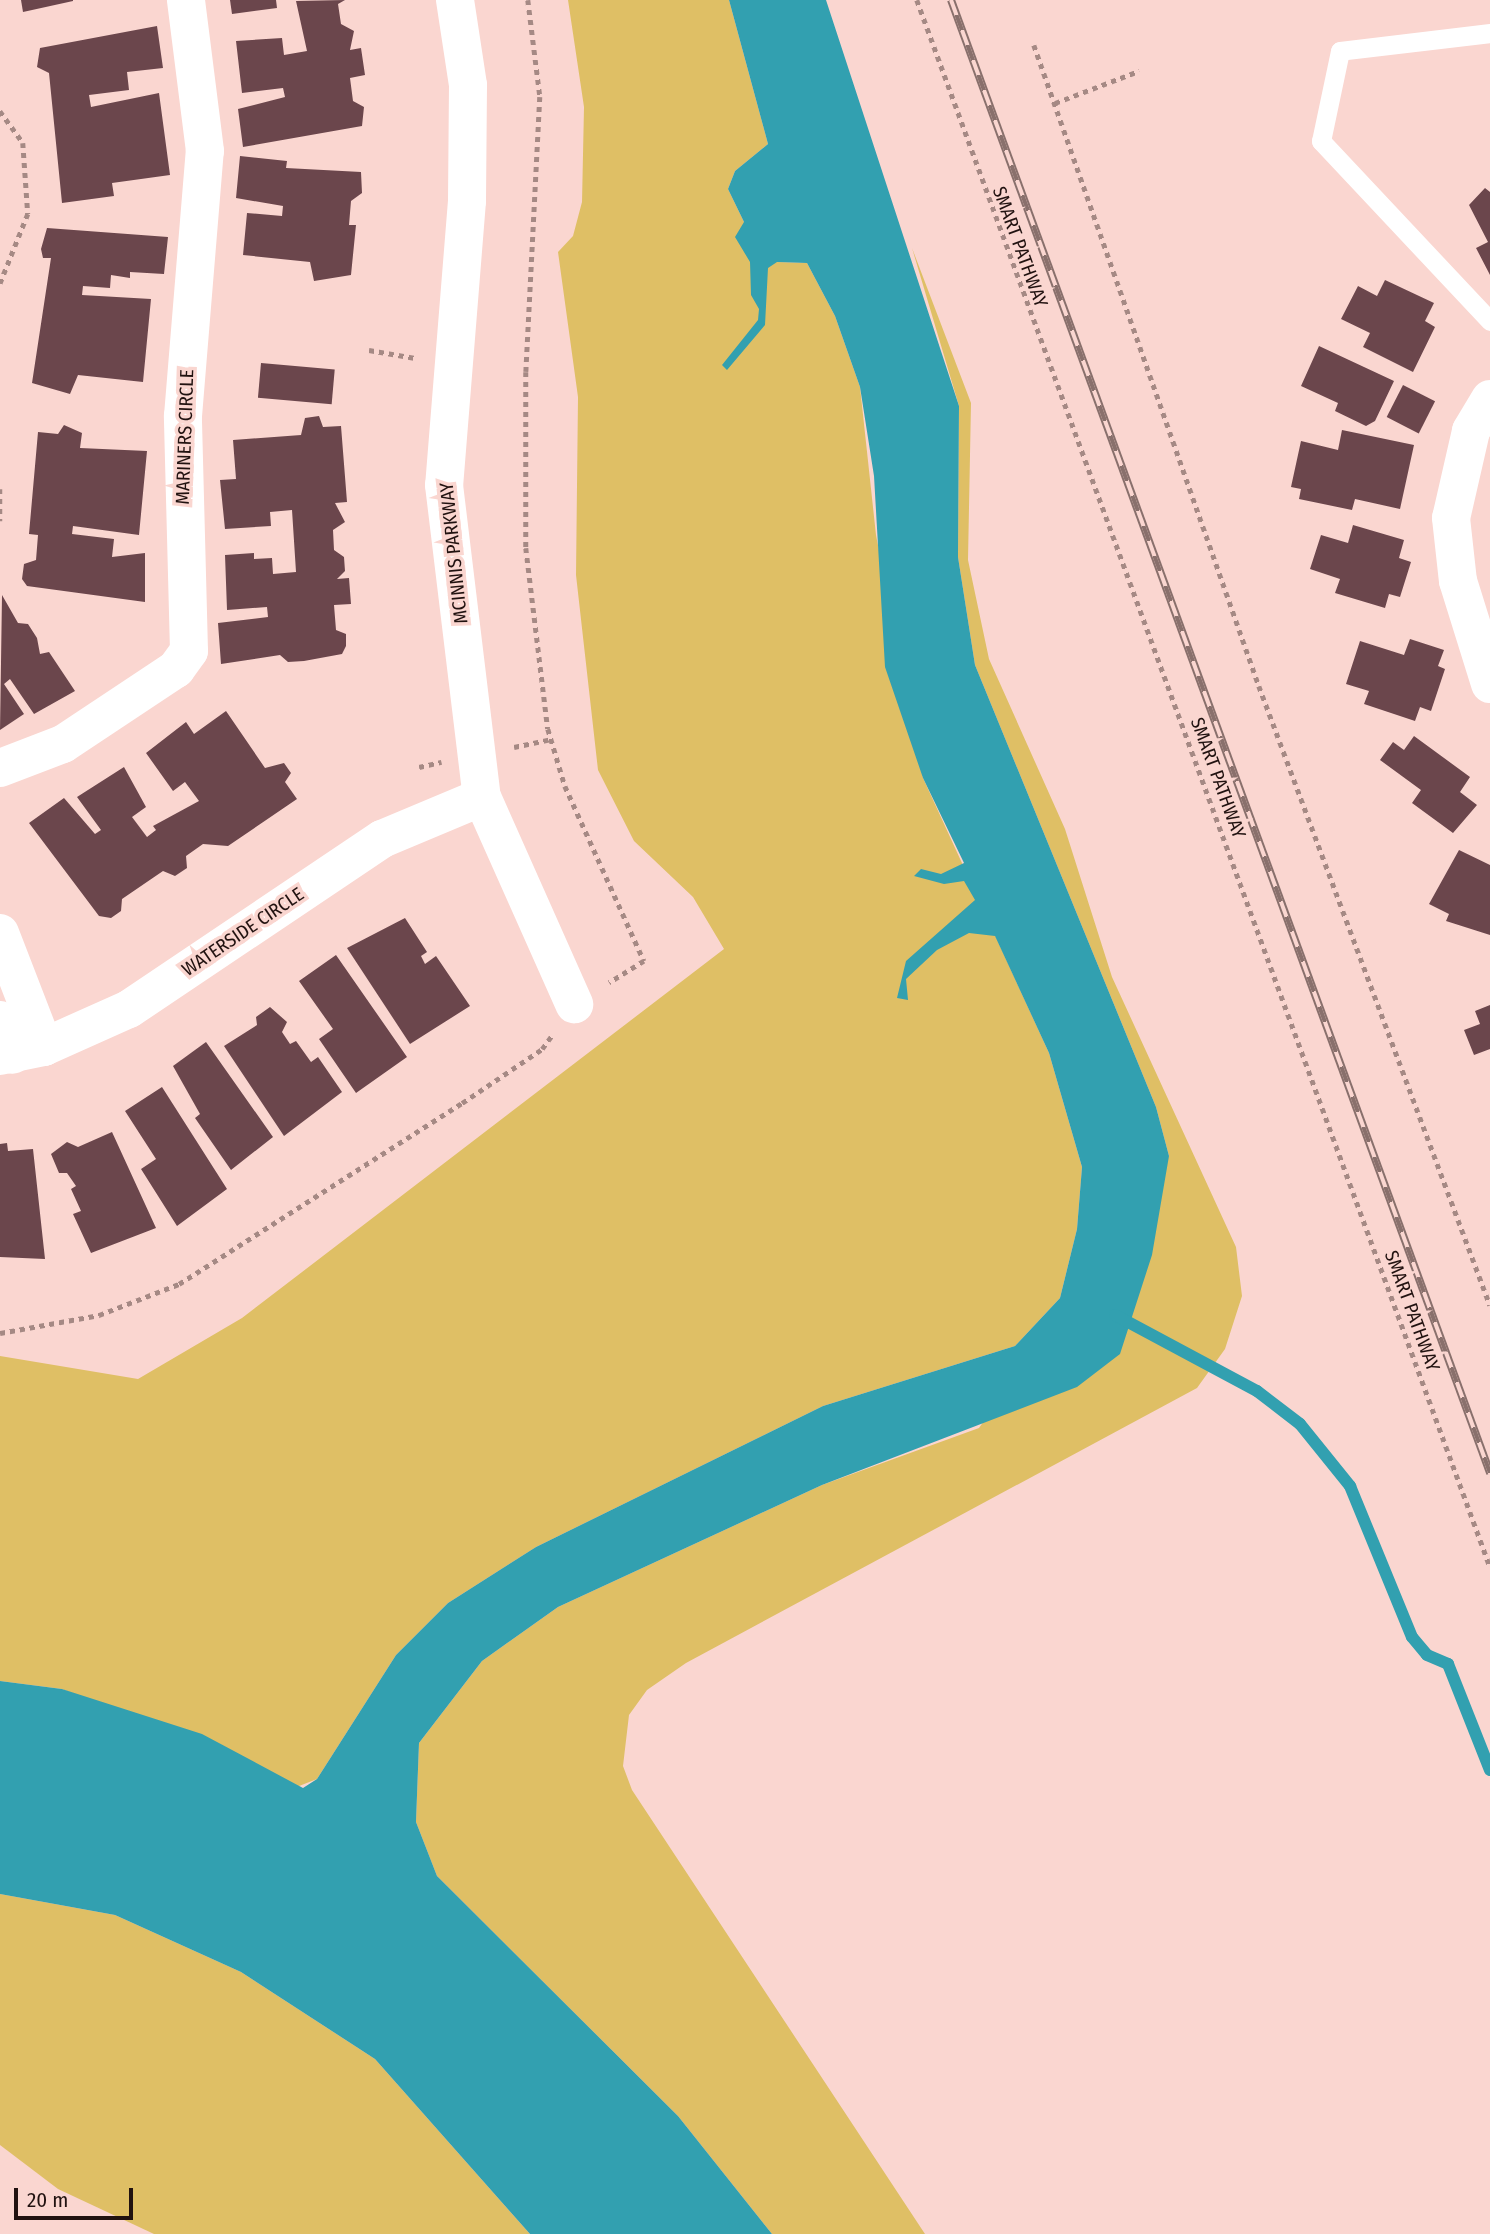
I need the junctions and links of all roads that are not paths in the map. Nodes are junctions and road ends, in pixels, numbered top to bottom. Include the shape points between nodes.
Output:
1 (186, 0) edge
2 (455, 0) edge
3 (1490, 33) edge
4 (1490, 321) edge
5 (1490, 399) edge
6 (1490, 684) edge
7 (0, 768) edge
8 (482, 797) junction
9 (0, 933) edge
10 (574, 1004) road end
11 (14, 1045) edge

1 - 7 street, MARINERS CIRCLE via 205,151 183,416 188,651 176,669 63,744
2 - 8 street, MCINNIS PARKWAY via 468,85 467,201 444,485
3 - 4 lane via 1340,51 1321,141
5 - 6 street via 1471,431 1451,518 1458,582
8 - 10 street, MCINNIS PARKWAY
8 - 11 street, WATERSIDE CIRCLE via 382,839 129,1009
9 - 11 street

